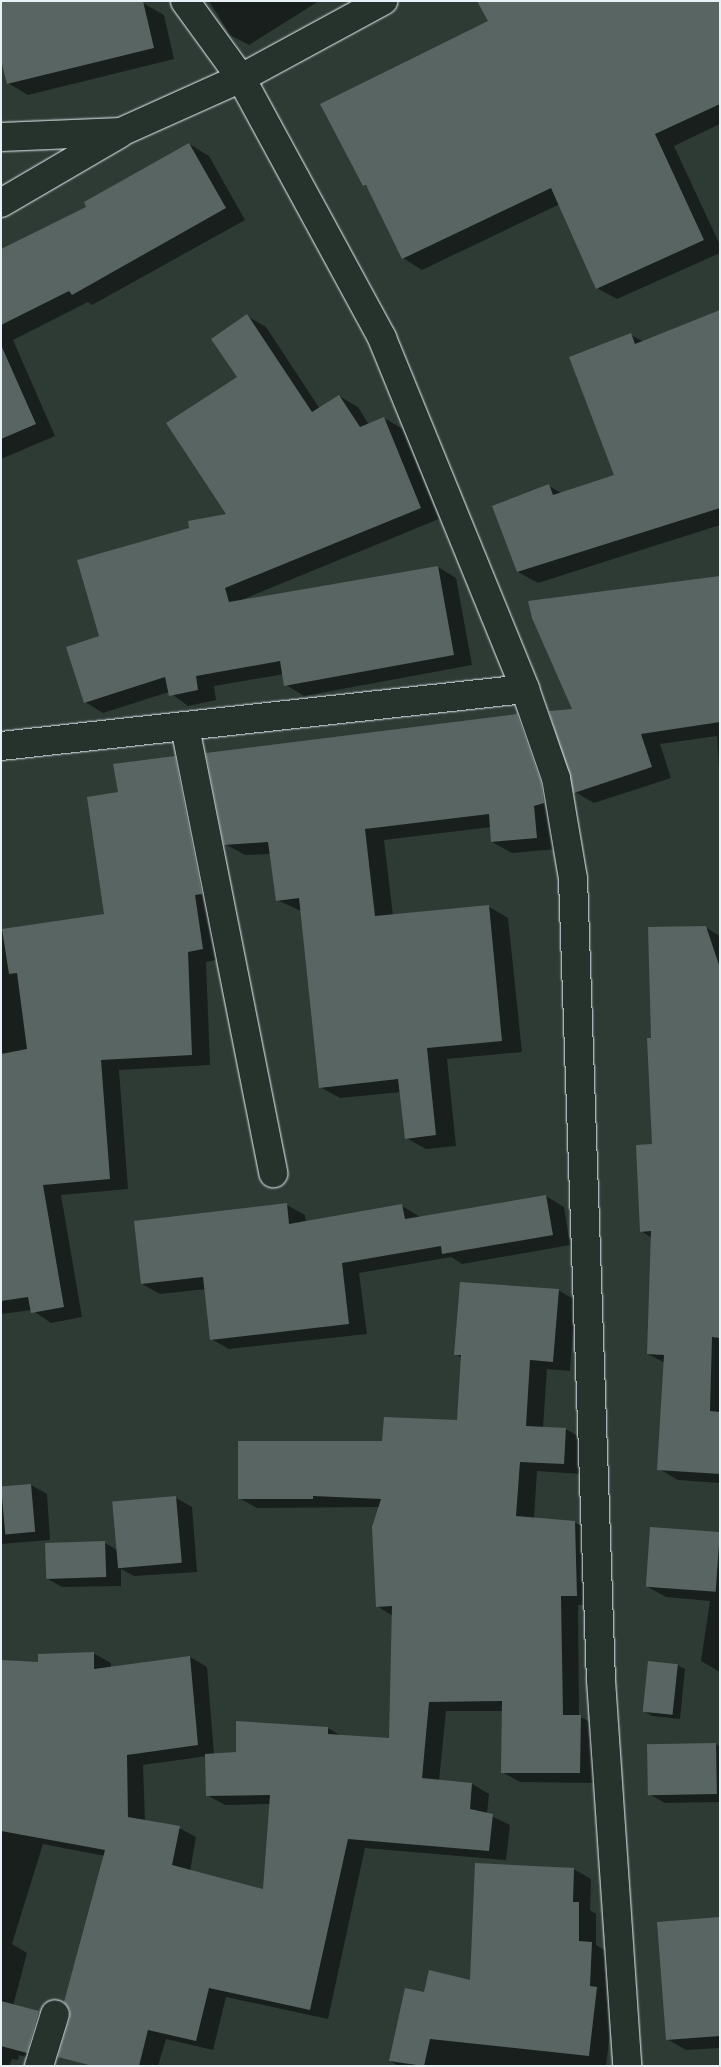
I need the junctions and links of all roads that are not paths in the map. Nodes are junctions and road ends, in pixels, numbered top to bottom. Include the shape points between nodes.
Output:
1 (184, 1) edge
2 (383, 1) edge
3 (241, 78) junction
4 (121, 132) junction
5 (1, 137) edge
6 (1, 202) edge
7 (525, 689) junction
8 (185, 727) junction
9 (1, 746) edge
10 (273, 1173) dead end
11 (55, 2014) dead end
12 (39, 2066) edge
13 (627, 2066) edge

1 - 3 street
2 - 3 street
3 - 4 street
3 - 7 street via 382,338
4 - 5 street
4 - 6 street
7 - 8 street
7 - 13 street via 556,778 573,879 602,1680
8 - 9 street
8 - 10 street
11 - 12 street

